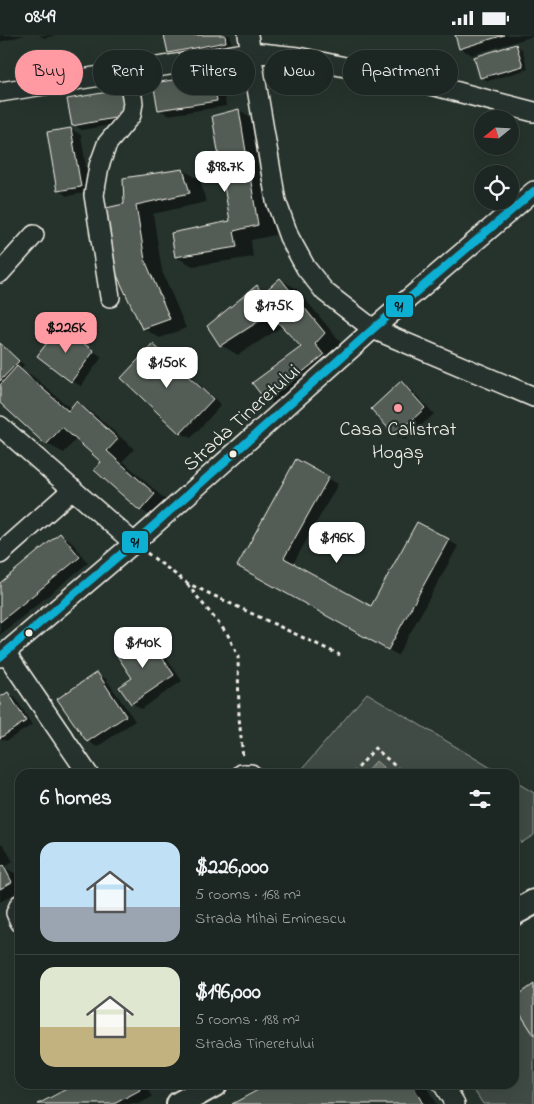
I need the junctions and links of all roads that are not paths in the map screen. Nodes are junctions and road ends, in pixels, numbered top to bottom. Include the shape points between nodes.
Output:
1 (250, 44) edge
2 (162, 64) edge
3 (93, 77) edge
4 (0, 92) edge
5 (132, 95) edge
6 (534, 112) edge
7 (534, 191) edge
8 (34, 235) dead end
9 (0, 273) edge
10 (110, 297) dead end
11 (373, 329) junction
12 (534, 397) edge
13 (0, 426) edge
14 (73, 489) junction
15 (134, 543) junction
16 (0, 554) edge
17 (3, 654) edge
18 (84, 769) edge
19 (534, 902) edge
20 (519, 910) edge
21 (206, 1089) edge
22 (446, 1089) edge
23 (179, 1104) edge
24 (455, 1104) edge

1 - 2 street
1 - 6 street
1 - 11 street via 276,201 289,237 306,268 326,292
3 - 4 street
5 - 10 street via 131,115 107,144 94,195
7 - 11 street, Strada Tineretului
8 - 9 street
11 - 12 street
11 - 15 street, Strada Tineretului
13 - 14 street
14 - 15 street
14 - 16 street
15 - 17 street, Strada Tineretului
17 - 18 street
19 - 20 main road
21 - 23 main road
22 - 24 street

